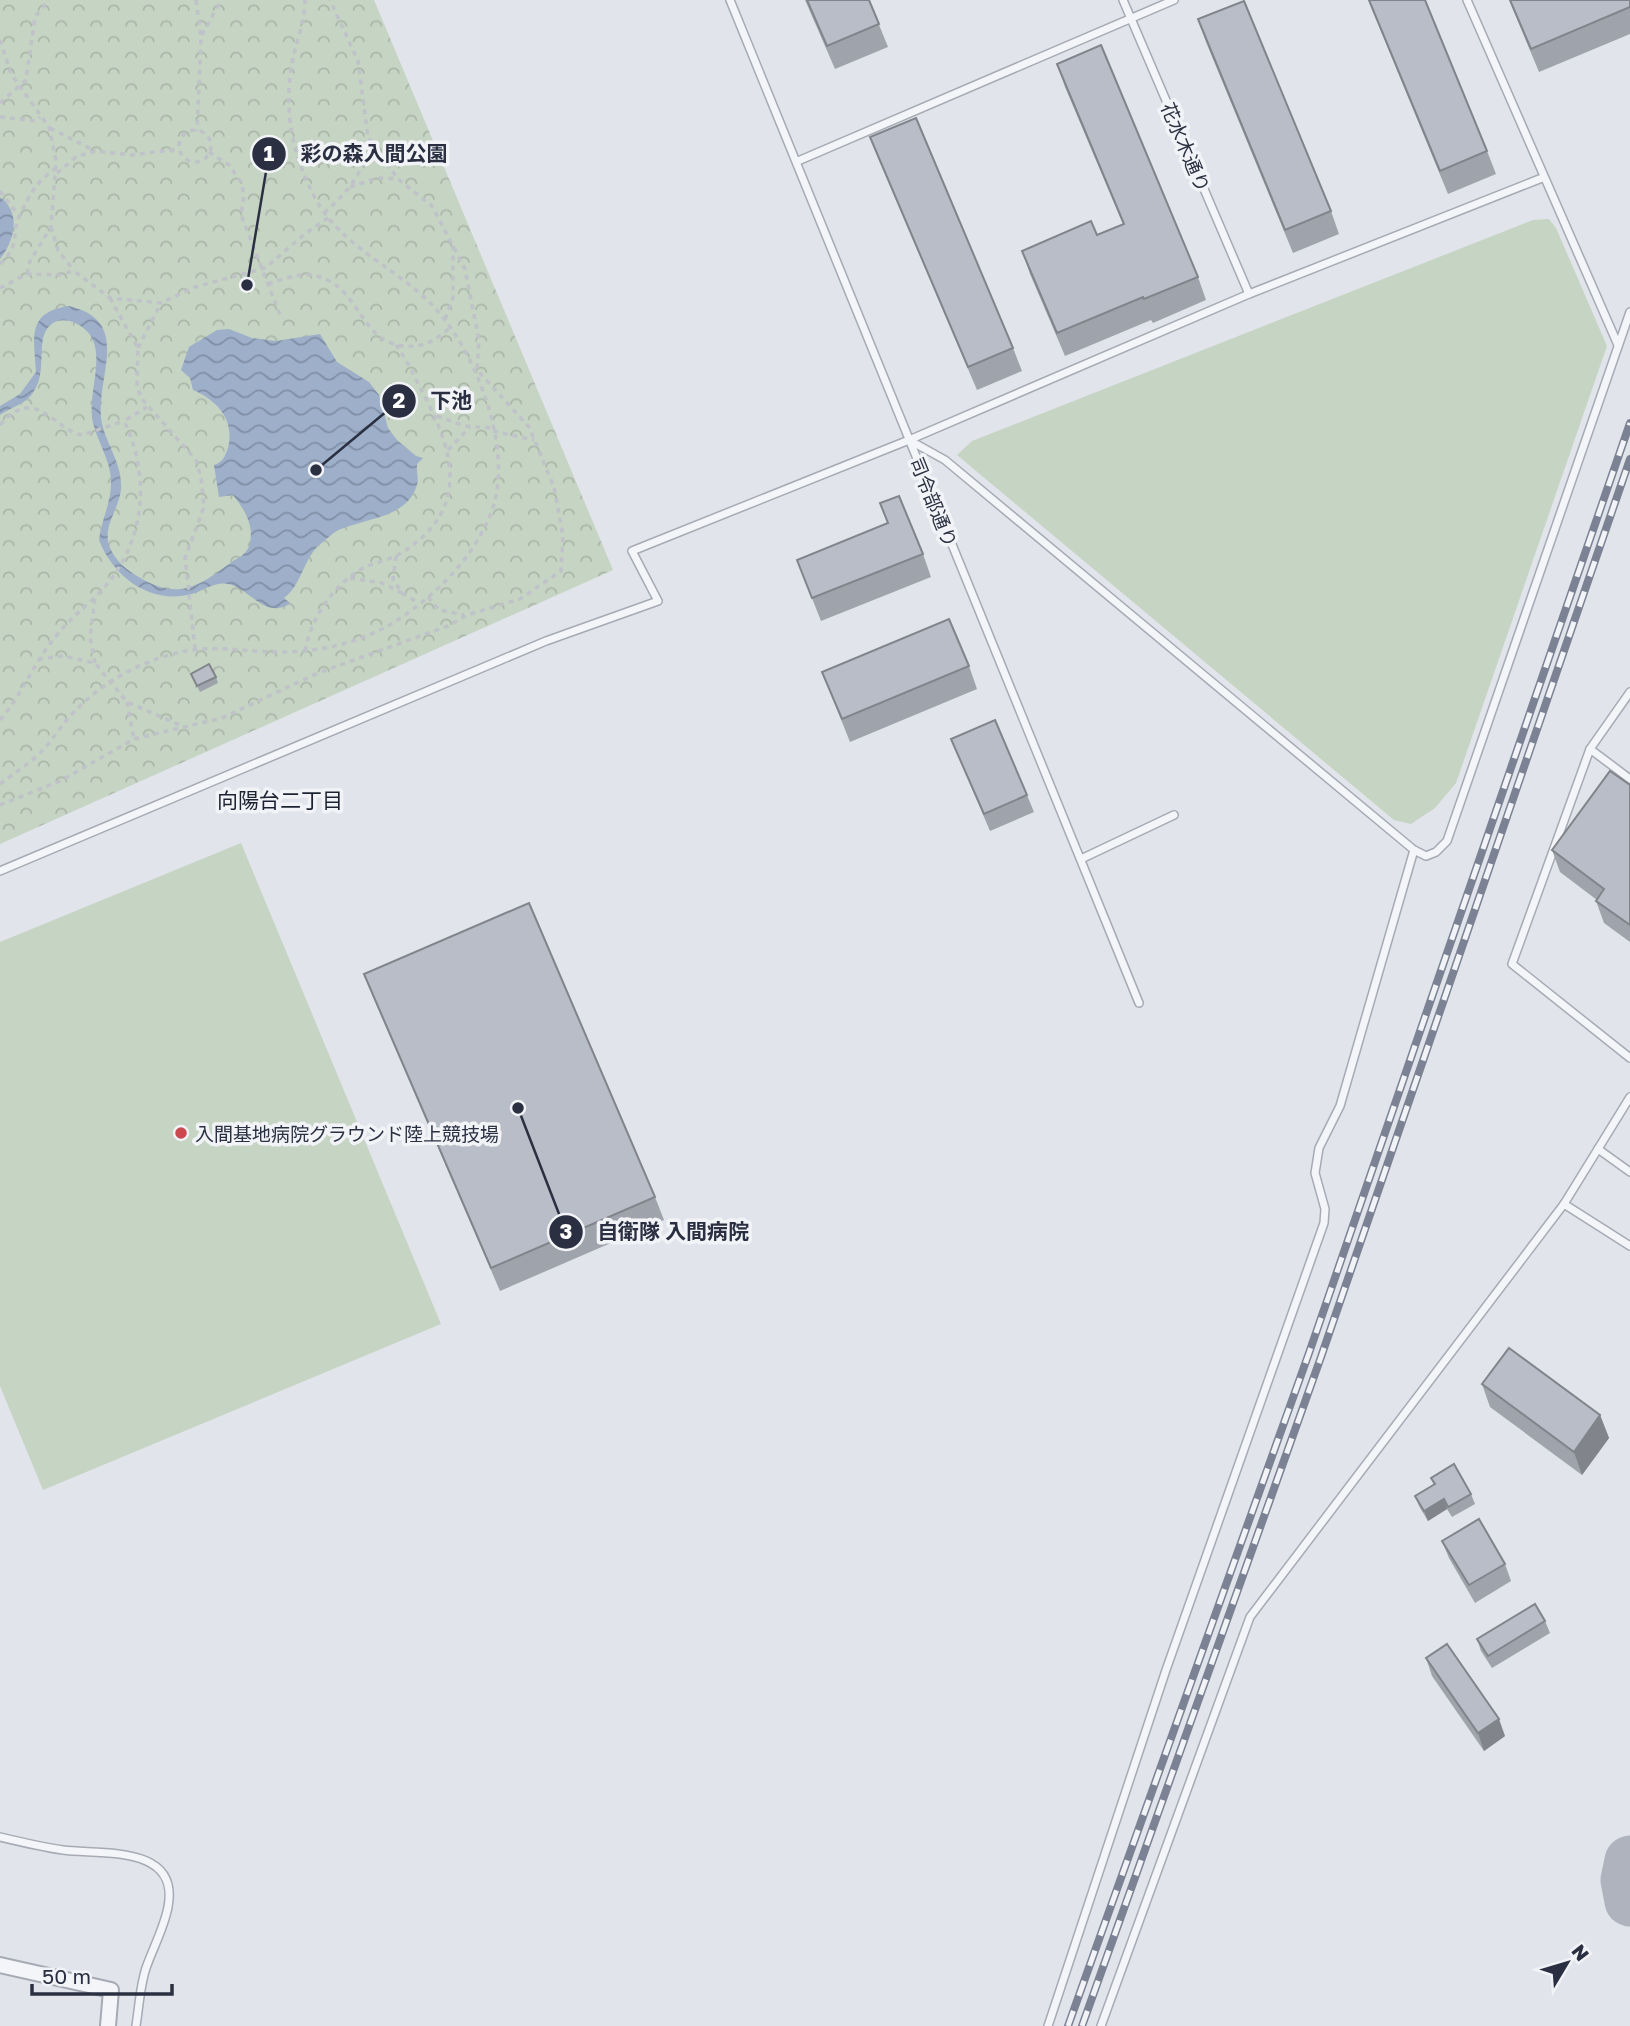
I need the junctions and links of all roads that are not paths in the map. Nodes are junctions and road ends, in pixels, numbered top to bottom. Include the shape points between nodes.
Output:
1 (730, 0) edge
2 (1123, 0) edge
3 (1174, 0) edge
4 (1467, 0) edge
5 (1131, 18) junction
6 (798, 161) junction
7 (1542, 178) junction
8 (1249, 294) junction
9 (1630, 312) edge
10 (1618, 346) junction
11 (909, 440) junction
12 (1630, 692) edge
13 (1590, 749) junction
14 (1630, 779) edge
15 (1174, 816) dead end
16 (1414, 850) junction
17 (1081, 859) junction
18 (0, 872) edge
19 (1139, 1003) dead end
20 (1630, 1058) edge
21 (1630, 1097) edge
22 (1598, 1149) junction
23 (1630, 1172) edge
24 (1564, 1204) junction
25 (1630, 1246) edge
26 (0, 1837) edge
27 (0, 1965) edge
28 (108, 2026) edge
29 (136, 2026) edge
30 (1048, 2026) edge
31 (1101, 2026) edge

1 - 6 lane, 司令部通り
2 - 5 lane, 花水木通り
3 - 5 lane
4 - 7 lane
5 - 6 lane
5 - 8 lane, 花水木通り
6 - 11 lane, 司令部通り
7 - 8 lane
7 - 10 lane
8 - 11 lane
9 - 10 lane
10 - 16 lane via 1447,841 1426,856
11 - 16 lane via 945,460
11 - 17 lane, 司令部通り
11 - 18 lane via 632,551 658,601 546,641
12 - 13 lane
13 - 14 lane
13 - 20 lane via 1512,964
15 - 17 lane
16 - 30 lane via 1340,1107 1319,1148 1315,1173 1324,1223 1166,1670
17 - 19 lane, 司令部通り
21 - 22 lane
22 - 23 lane
22 - 24 lane
24 - 25 lane
24 - 31 lane via 1250,1617
26 - 29 lane via 64,1850 121,1853 158,1869 168,1887 168,1906 145,1971
27 - 28 street via 111,1990

